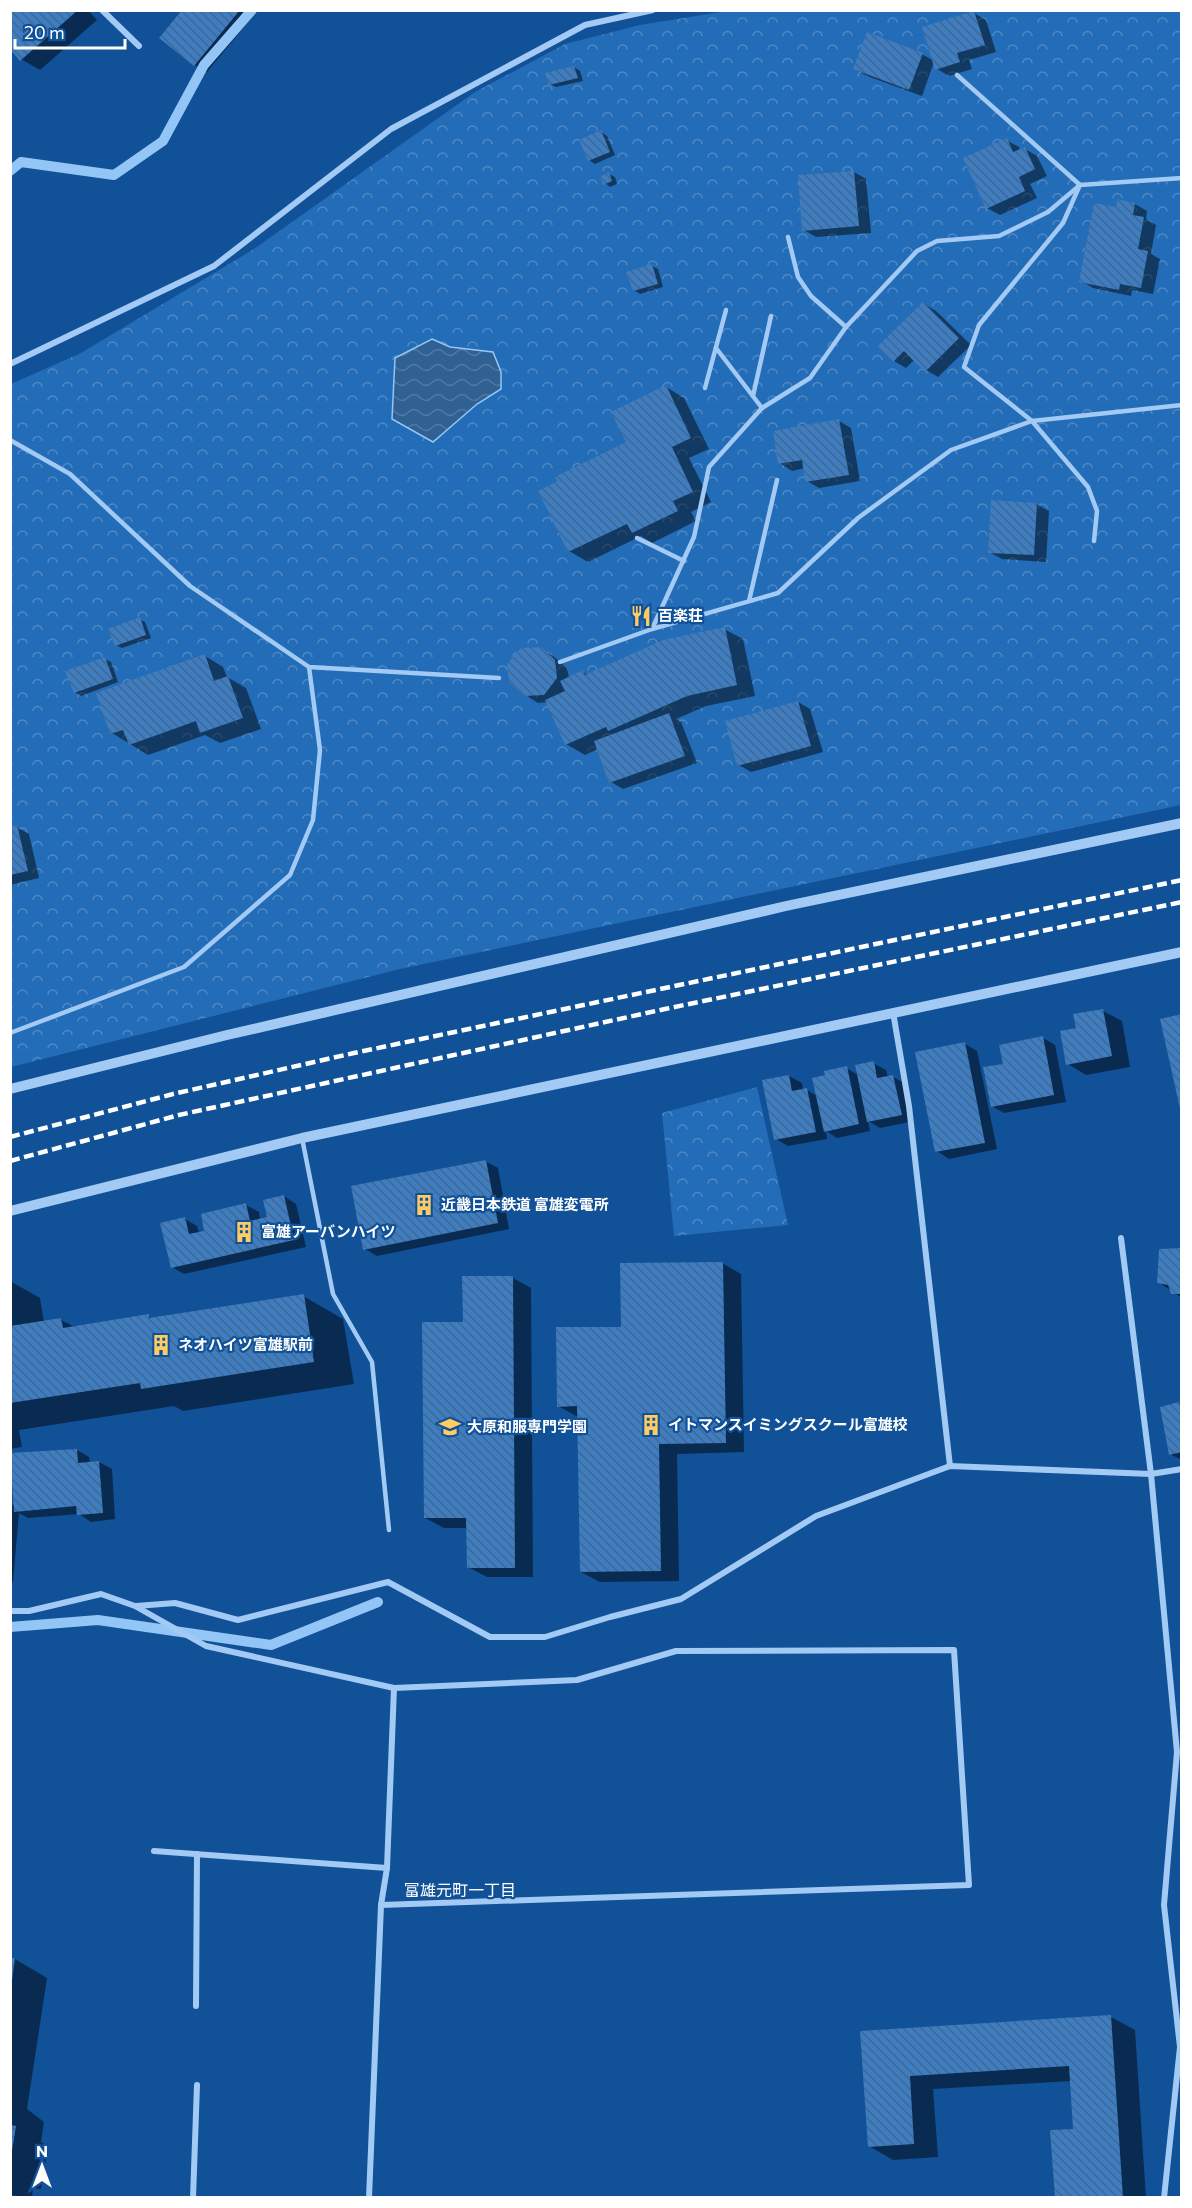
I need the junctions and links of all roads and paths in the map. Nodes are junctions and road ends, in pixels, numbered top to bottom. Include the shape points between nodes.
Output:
1 (102, 10) edge
2 (652, 10) edge
3 (139, 46) dead end
4 (957, 75) dead end
5 (1182, 178) edge
6 (1080, 184) junction
7 (788, 237) dead end
8 (726, 310) dead end
9 (771, 316) dead end
10 (846, 327) junction
11 (716, 348) junction
12 (10, 364) edge
13 (705, 388) dead end
14 (753, 396) junction
15 (1182, 405) edge
16 (762, 408) junction
17 (1032, 421) junction
18 (10, 440) edge
19 (777, 480) dead end
20 (637, 538) dead end
21 (1094, 541) dead end
22 (684, 561) junction
23 (749, 601) junction
24 (652, 629) junction
25 (560, 662) dead end
26 (309, 667) junction
27 (499, 678) dead end
28 (1182, 823) edge
29 (1182, 952) edge
30 (893, 1012) junction
31 (10, 1033) edge
32 (10, 1089) edge
33 (302, 1138) junction
34 (10, 1210) edge
35 (1121, 1238) dead end
36 (950, 1466) junction
37 (1182, 1469) edge
38 (1152, 1474) junction
39 (389, 1530) dead end
40 (135, 1606) junction
41 (10, 1611) edge
42 (394, 1688) junction
43 (1178, 1731) edge
44 (154, 1851) dead end
45 (197, 1854) junction
46 (387, 1868) junction
47 (381, 1905) junction
48 (196, 2006) dead end
49 (197, 2085) dead end
50 (193, 2198) edge
51 (369, 2198) edge
52 (1164, 2198) edge

1 - 3 street
2 - 12 street via 585,25 391,129 214,266
4 - 6 lane
5 - 6 lane
6 - 10 lane via 1048,212 999,236 937,241 917,251
6 - 17 lane via 1063,223 980,325 964,367
7 - 10 lane via 798,277 811,296
8 - 11 lane
9 - 14 lane
10 - 16 lane via 810,378
11 - 13 lane
11 - 14 lane
14 - 16 lane
15 - 17 lane
16 - 22 lane via 709,467 694,537
17 - 21 lane via 1088,488 1097,511
17 - 23 lane via 951,450 858,518 778,592
18 - 26 lane via 70,474 190,586
19 - 23 lane
20 - 22 lane
22 - 24 lane
23 - 24 lane
24 - 25 lane
26 - 27 lane
26 - 31 lane via 320,750 313,820 291,875 184,966
28 - 32 street via 763,912
29 - 30 street
30 - 33 street
30 - 36 street via 909,1106
33 - 34 street
33 - 39 lane via 333,1294 372,1362
35 - 38 street
36 - 38 street
36 - 40 street via 816,1516 681,1599 545,1637 490,1637 388,1582 238,1620 175,1603
37 - 38 street
38 - 43 street
40 - 41 street via 101,1594 29,1611
40 - 42 street via 206,1646
42 - 46 street
42 - 47 street via 577,1680 676,1651 954,1650 969,1884
43 - 52 street via 1164,1905 1180,2047
44 - 45 street
45 - 46 street
45 - 48 street
46 - 47 street
47 - 51 street
49 - 50 street

